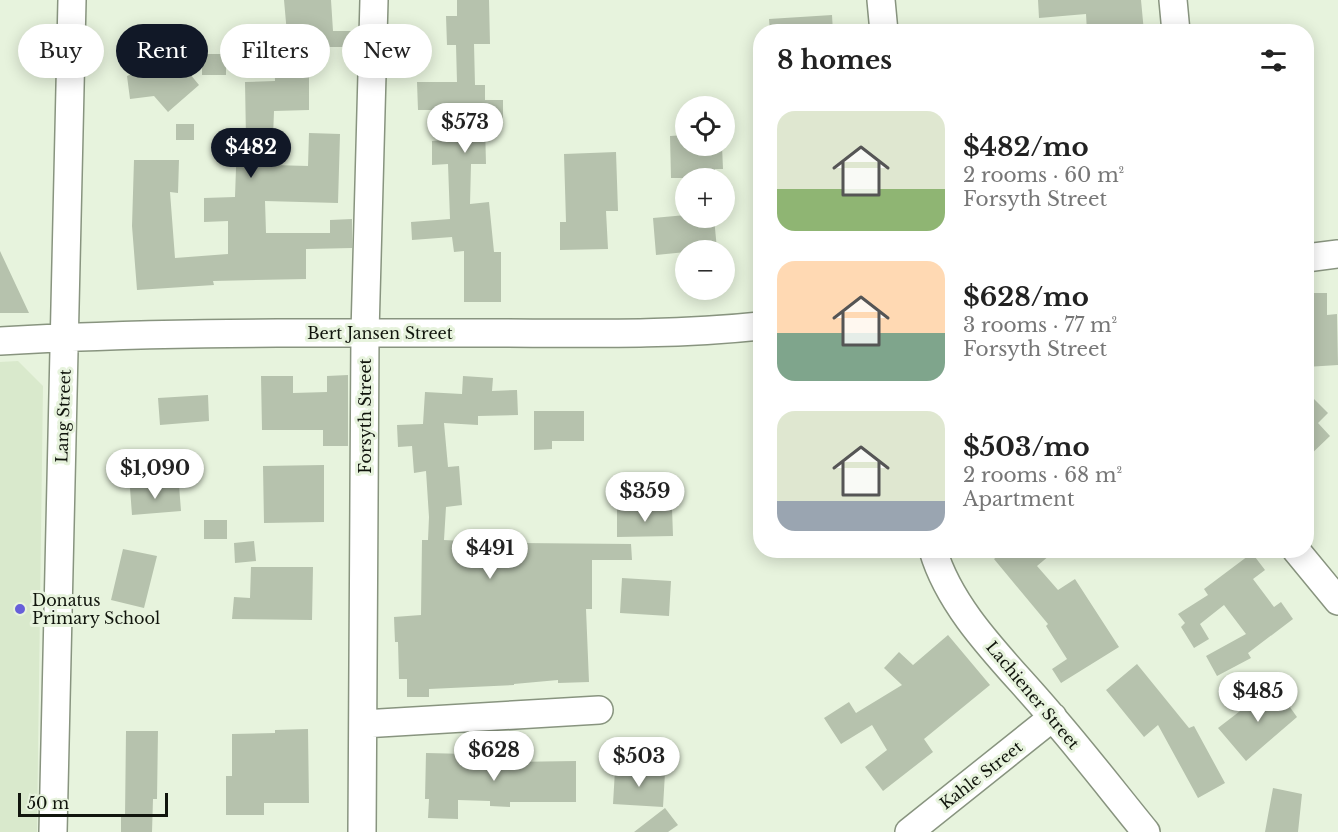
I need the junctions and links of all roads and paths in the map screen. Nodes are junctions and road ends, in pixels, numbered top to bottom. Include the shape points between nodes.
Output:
1 (72, 0) edge
2 (374, 0) edge
3 (881, 0) edge
4 (1173, 0) edge
5 (883, 24) edge
6 (1175, 24) edge
7 (1338, 254) edge
8 (1314, 257) edge
9 (753, 327) edge
10 (365, 333) junction
11 (65, 337) junction
12 (0, 341) edge
13 (935, 558) edge
14 (1303, 558) edge
15 (1338, 601) edge
16 (599, 710) dead end
17 (1053, 717) junction
18 (363, 724) junction
19 (53, 832) edge
20 (362, 832) edge
21 (909, 832) edge
22 (1146, 832) edge

1 - 11 street, Lang Street
2 - 10 street, Forsyth Street
3 - 5 street
4 - 6 street
7 - 8 street
9 - 10 street, Bert Jansen Street via 648,333
10 - 11 street, Bert Jansen Street
10 - 18 street, Forsyth Street
11 - 12 street, Bert Jansen Street
11 - 19 street, Lang Street
13 - 17 street, Lachiener Street via 954,598
14 - 15 street
16 - 18 street
17 - 21 street, Kahle Street
17 - 22 street, Lachiener Street
18 - 20 street, Forsyth Street

